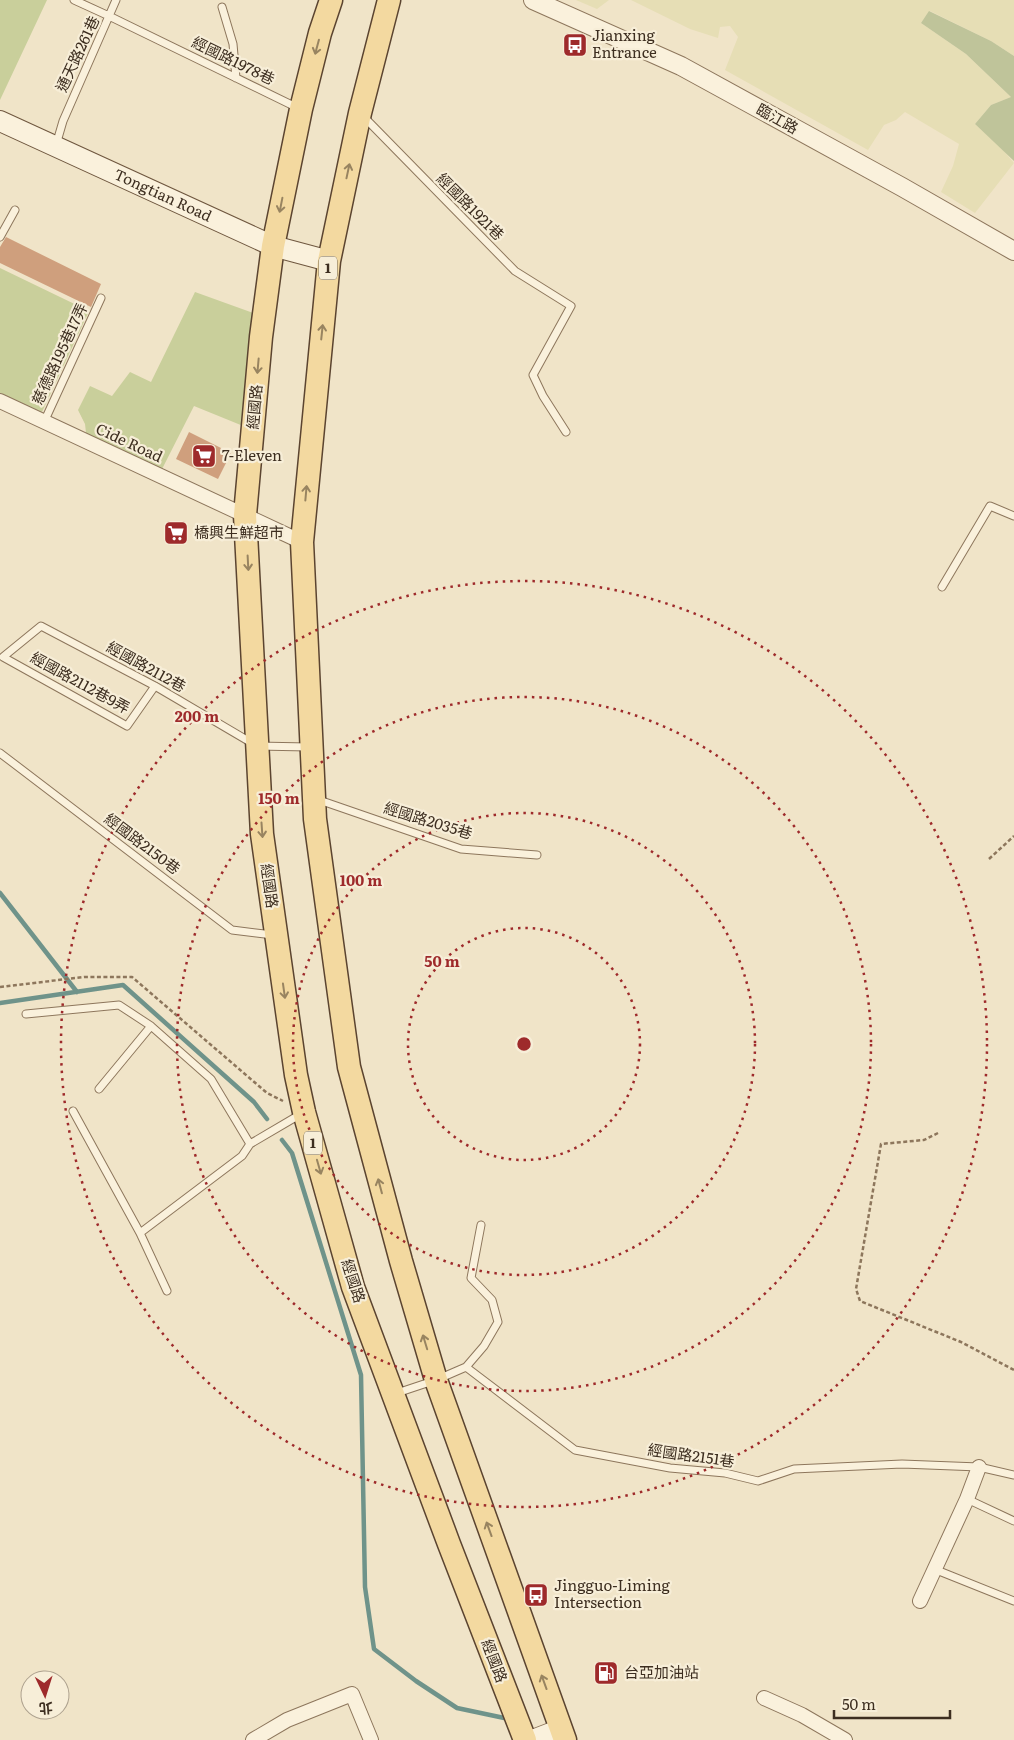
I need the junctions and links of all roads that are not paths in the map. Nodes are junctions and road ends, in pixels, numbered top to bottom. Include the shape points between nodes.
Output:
1 (74, 0) edge
2 (116, 0) edge
3 (331, 0) edge
4 (389, 0) edge
5 (533, 0) edge
6 (222, 7) dead end
7 (109, 16) junction
8 (154, 37) joint
9 (236, 78) junction
10 (301, 109) junction
11 (360, 113) junction
12 (0, 121) edge
13 (56, 148) junction
14 (15, 210) dead end
15 (0, 237) edge
16 (273, 246) junction
17 (1014, 251) edge
18 (329, 261) junction
19 (101, 298) dead end
20 (0, 401) edge
21 (44, 422) junction
22 (566, 432) dead end
23 (245, 514) junction
24 (1014, 516) edge
25 (302, 542) junction
26 (942, 587) dead end
27 (3, 657) joint
28 (155, 686) junction
29 (257, 746) junction
30 (311, 747) junction
31 (0, 754) edge
32 (314, 798) junction
33 (537, 855) dead end
34 (276, 935) junction
35 (26, 1014) dead end
36 (151, 1026) junction
37 (99, 1089) dead end
38 (73, 1111) dead end
39 (304, 1112) junction
40 (250, 1144) junction
41 (480, 1225) dead end
42 (140, 1233) junction
43 (167, 1291) dead end
44 (466, 1367) junction
45 (436, 1380) junction
46 (394, 1394) junction
47 (979, 1468) junction
48 (1014, 1475) edge
49 (967, 1499) junction
50 (1014, 1521) edge
51 (934, 1569) junction
52 (920, 1601) dead end
53 (1014, 1601) edge
54 (764, 1698) dead end
55 (563, 1734) edge
56 (253, 1740) edge
57 (370, 1740) edge
58 (525, 1740) edge
59 (530, 1740) edge
60 (845, 1740) edge

1 - 7 lane
2 - 7 lane
3 -> 10 main road, 經國路 / 1
4 - 11 main road, 1
5 - 17 street, 臨江路 via 681,66
6 - 9 lane via 233,44
7 - 8 lane, 通天路261巷
7 - 13 lane, 通天路261巷 via 62,120
8 - 9 lane, 經國路1978巷
9 - 10 lane, 經國路1978巷
10 -> 16 main road, 經國路 / 1
18 -> 11 main road, 1
11 - 22 lane, 經國路1921巷 via 515,271 572,306 533,376
12 - 13 main road, Tongtian Road
13 - 16 main road, Tongtian Road
14 - 15 lane
16 - 18 main road, Tongtian Road
16 -> 23 main road, 經國路 / 1
25 -> 18 main road, 1
19 - 21 lane, 慈德路195巷17弄
20 - 21 street, Cide Road
21 - 23 street, Cide Road
23 - 25 street, Cide Road
23 -> 29 main road, 經國路 / 1
24 - 26 lane via 990,506
25 - 30 main road, 1
27 - 28 lane, 經國路2112巷 via 41,626
27 - 28 lane, 經國路2112巷9弄 via 127,726
28 - 29 lane, 經國路2112巷
29 - 30 lane, 經國路2112巷
29 -> 34 main road, 經國路 / 1 via 262,834
30 - 32 main road, 1
31 - 34 lane, 經國路2150巷 via 232,930
32 - 33 lane, 經國路2035巷 via 461,849
45 -> 32 main road, 1 via 400,1261 349,1067
34 -> 39 main road, 經國路 / 1
35 - 36 lane via 119,1005
36 - 37 lane
36 - 40 lane via 211,1078
38 - 42 lane
39 - 40 lane
39 -> 46 main road, 經國路 / 1 via 353,1287
40 - 42 lane via 242,1156
41 - 44 lane via 471,1278 492,1300 498,1322
42 - 43 lane
44 - 45 lane
44 - 47 lane, 經國路2151巷 via 575,1450 758,1481 794,1469 902,1464
45 - 46 lane
55 -> 45 main road, 1
46 - 58 main road, 經國路 / 1 via 448,1544
47 - 48 lane, 經國路2151巷
47 - 49 street
49 - 50 lane
49 - 51 street
51 - 52 street
51 - 53 lane
54 - 60 street
55 - 59 street
56 - 57 street via 287,1720 352,1694

